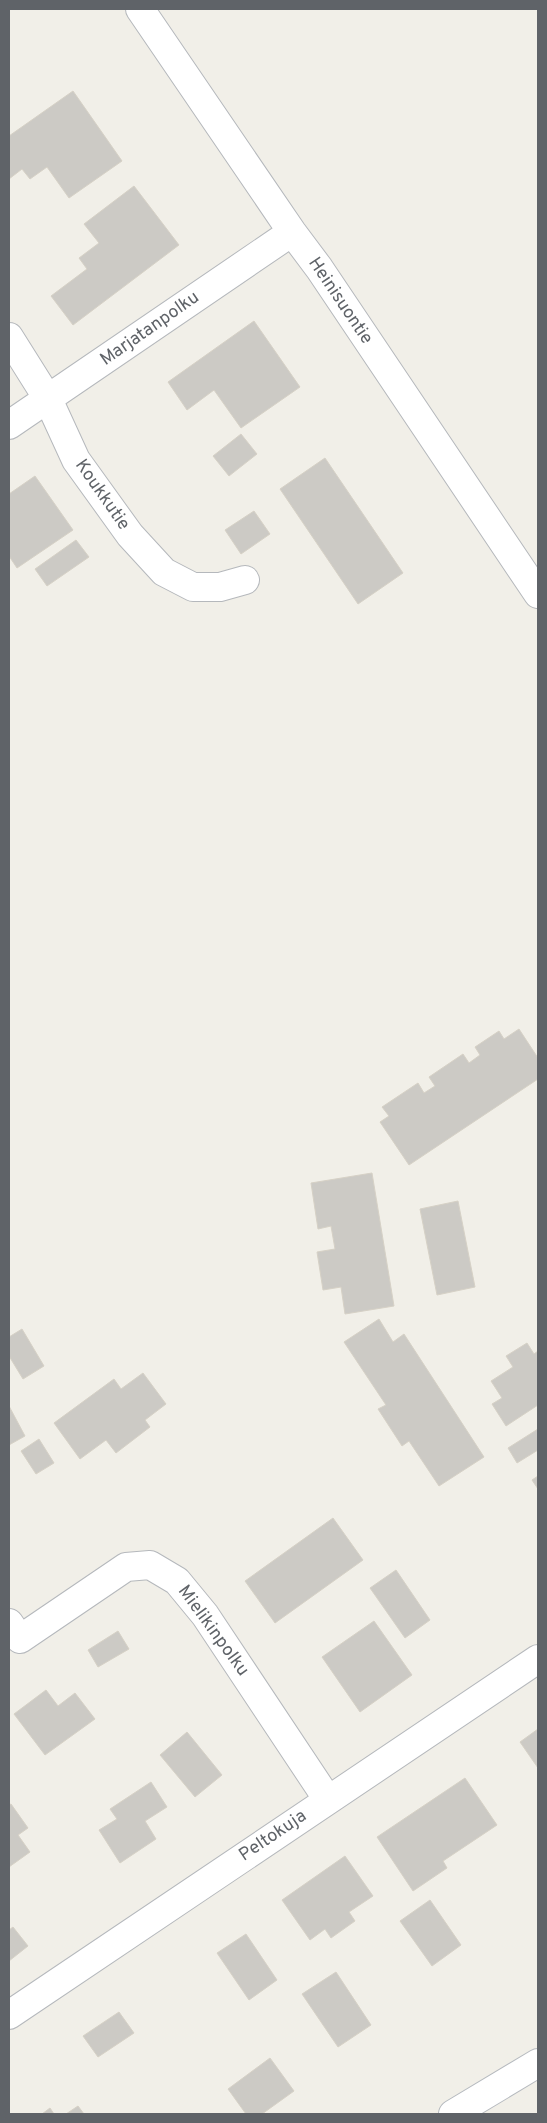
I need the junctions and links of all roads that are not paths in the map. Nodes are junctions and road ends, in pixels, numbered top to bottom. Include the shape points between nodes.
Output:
1 (140, 9) edge
2 (292, 232) junction
3 (9, 337) edge
4 (48, 399) junction
5 (9, 426) edge
6 (245, 580) dead end
7 (538, 594) edge
8 (12, 1636) edge
9 (538, 1658) edge
10 (328, 1800) junction
11 (9, 2015) edge
12 (538, 2063) edge
13 (453, 2114) edge

1 - 2 street, Heinisuontie
2 - 4 street, Marjatanpolku
2 - 7 street, Heinisuontie
3 - 4 street, Koukkutie
4 - 5 street, Marjatanpolku
4 - 6 street, Koukkutie via 76,460 130,534 164,572 193,587 220,587
8 - 10 street, Mielikinpolku via 126,1567 150,1566 177,1581 206,1616
9 - 10 street, Peltokuja
10 - 11 street, Peltokuja
12 - 13 street

